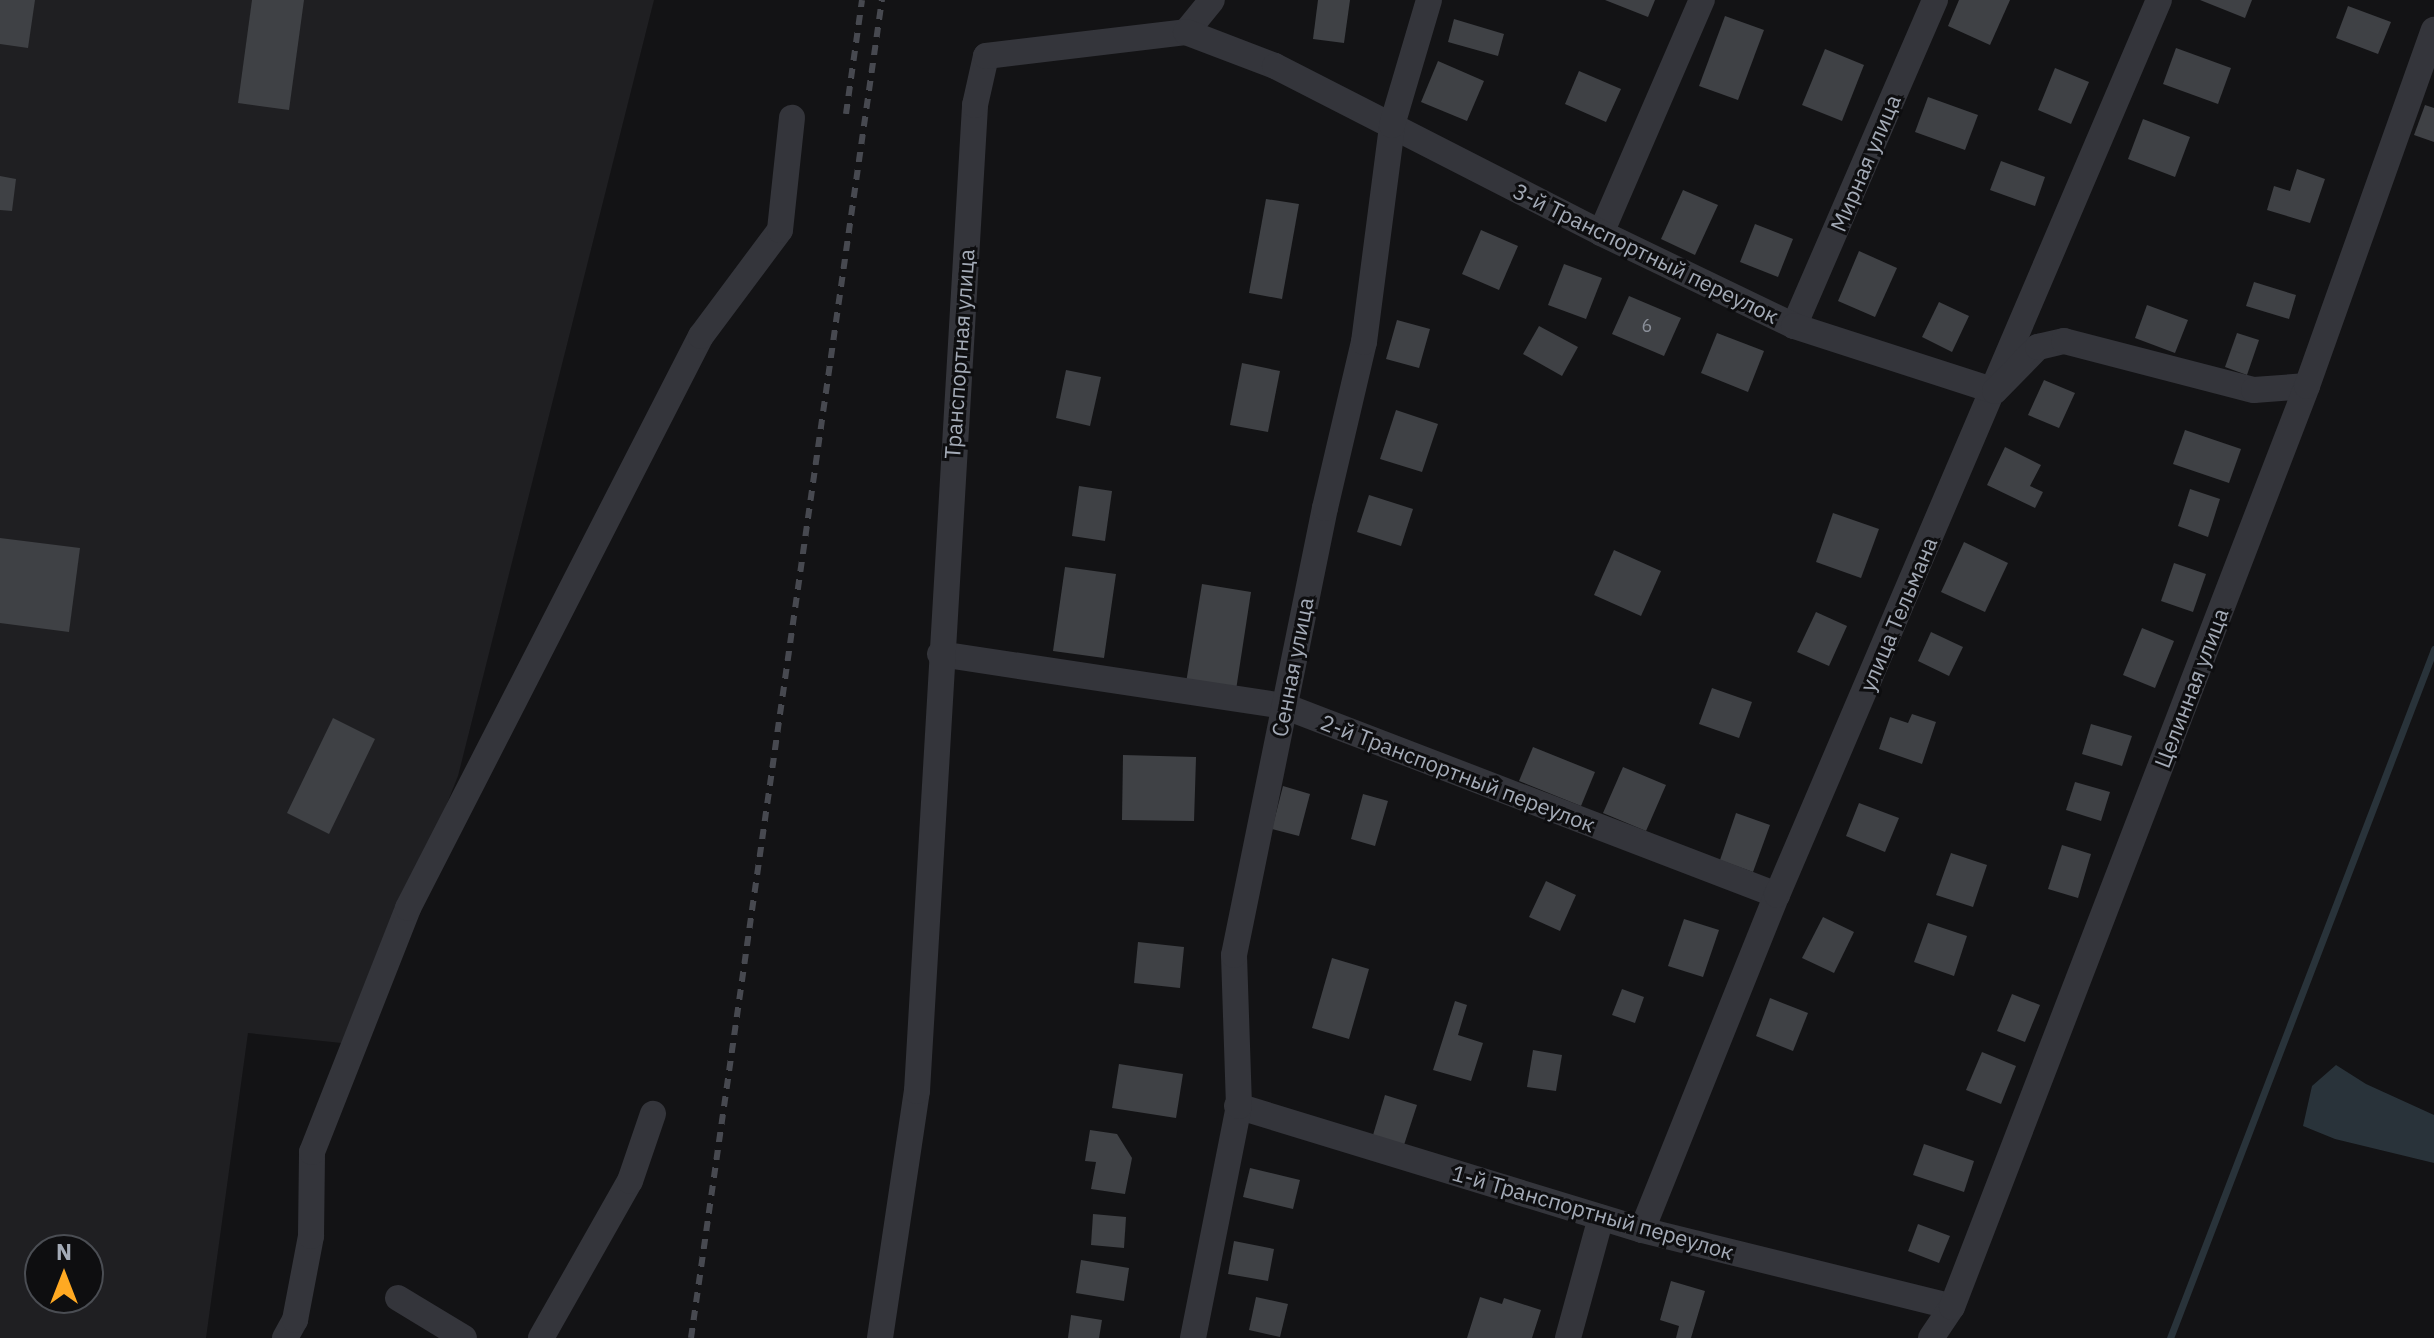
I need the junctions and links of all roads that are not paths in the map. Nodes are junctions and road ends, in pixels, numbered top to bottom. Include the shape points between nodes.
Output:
1 (1212, 0) edge
2 (1429, 0) edge
3 (1702, 0) edge
4 (1935, 0) edge
5 (2159, 0) edge
6 (2434, 30) edge
7 (1186, 32) junction
8 (986, 56) joint
9 (792, 118) dead end
10 (1392, 125) junction
11 (1601, 233) junction
12 (1794, 326) junction
13 (2307, 386) junction
14 (1995, 391) junction
15 (940, 654) junction
16 (1284, 706) junction
17 (1777, 895) junction
18 (1238, 1106) junction
19 (653, 1114) dead end
20 (1601, 1217) junction
21 (1642, 1230) junction
22 (398, 1298) dead end
23 (1952, 1307) junction
24 (285, 1338) edge
25 (464, 1338) edge
26 (541, 1338) edge
27 (880, 1338) edge
28 (1193, 1338) edge
29 (1568, 1338) edge
30 (1931, 1338) edge

1 - 7 street
2 - 10 street, Сенная улица
3 - 11 street
4 - 12 street, Мирная улица
5 - 14 street, улица Тельмана
6 - 13 street, Целинная улица
7 - 8 street, 3-й Транспортный переулок
7 - 10 street, 3-й Транспортный переулок via 1275,66
8 - 15 street, Транспортная улица via 975,105
9 - 24 street via 780,230 701,336 408,908 312,1152 311,1236 295,1320
10 - 11 street, 3-й Транспортный переулок
10 - 16 street, Сенная улица via 1364,342
11 - 12 street, 3-й Транспортный переулок
12 - 14 street, 3-й Транспортный переулок
13 - 14 street via 2254,390 2064,341 2038,347
13 - 23 street, Целинная улица
14 - 17 street, улица Тельмана
15 - 16 street, 2-й Транспортный переулок
15 - 27 street, Транспортная улица via 917,1091
16 - 17 street, 2-й Транспортный переулок
16 - 18 street, Сенная улица via 1234,955
17 - 21 street, улица Тельмана
18 - 20 street, 1-й Транспортный переулок
18 - 28 street, Сенная улица
19 - 26 street via 630,1181
20 - 21 street, 1-й Транспортный переулок
20 - 29 street
21 - 23 street, 1-й Транспортный переулок
22 - 25 street
23 - 30 street, Целинная улица

